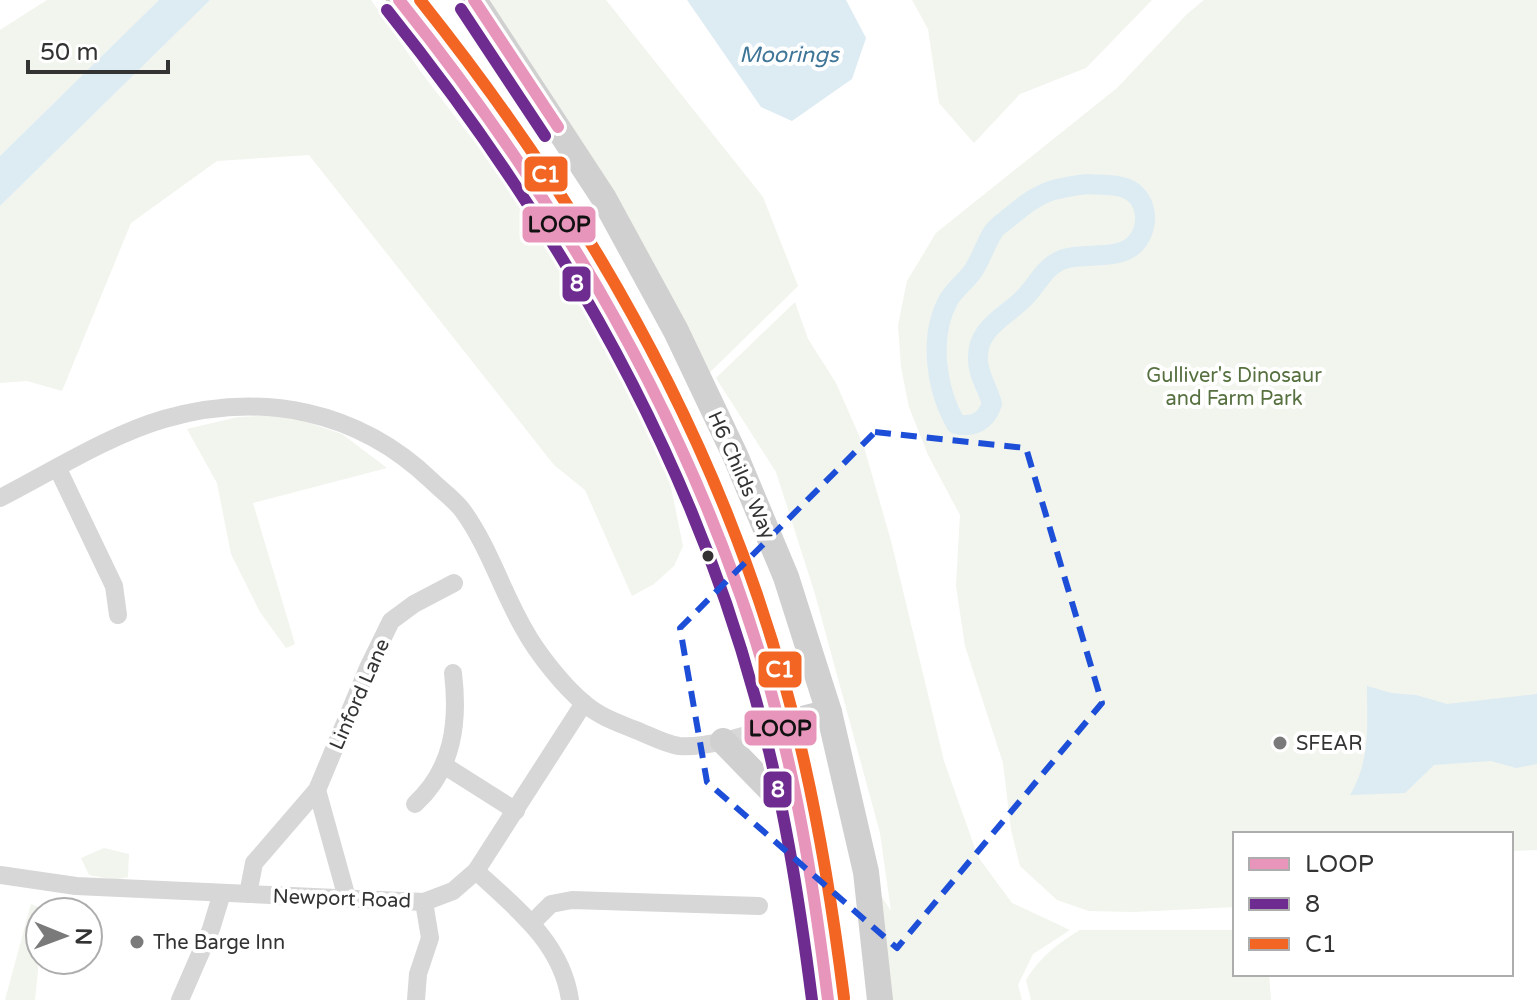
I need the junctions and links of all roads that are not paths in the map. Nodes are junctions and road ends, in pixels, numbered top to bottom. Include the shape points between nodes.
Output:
1 (399, 0) edge
2 (474, 0) edge
3 (58, 469) junction
4 (0, 498) edge
5 (454, 583) dead end
6 (118, 615) dead end
7 (453, 673) dead end
8 (584, 703) junction
9 (829, 712) junction
10 (779, 725) junction
11 (723, 741) junction
12 (445, 766) junction
13 (317, 790) junction
14 (415, 804) dead end
15 (516, 811) junction
16 (800, 819) junction
17 (476, 871) junction
18 (0, 875) edge
19 (222, 893) junction
20 (248, 894) junction
21 (347, 898) junction
22 (424, 902) junction
23 (759, 906) dead end
24 (532, 923) junction
25 (180, 1000) edge
26 (416, 1000) edge
27 (570, 1000) edge
28 (828, 1000) edge
29 (880, 1000) edge

1 - 10 street via 561,221 641,359 698,483 741,595
2 - 9 street, H6 Childs Way via 603,197 693,366 786,577
3 - 4 street
3 - 6 street via 114,586
3 - 8 street via 162,419 215,408 273,407 367,432 410,459 462,510 524,630
5 - 13 street, Linford Lane via 391,621
7 - 12 street via 455,723
8 - 11 street via 610,720 678,746
8 - 15 street, Newport Road
9 - 10 street
9 - 29 street, H6 Childs Way via 866,872
10 - 11 street
10 - 16 street
11 - 16 street
12 - 14 street
12 - 15 street
13 - 20 street, Linford Lane via 254,863
13 - 21 street
15 - 17 street, Newport Road
16 - 28 street via 816,896
17 - 22 street, Newport Road via 453,891
17 - 24 street
18 - 19 street, Newport Road via 76,886
19 - 20 street, Newport Road
19 - 25 street
20 - 21 street, Newport Road
21 - 22 street, Newport Road
22 - 26 street via 430,938
23 - 24 street via 572,900 551,904
24 - 27 street via 557,956

